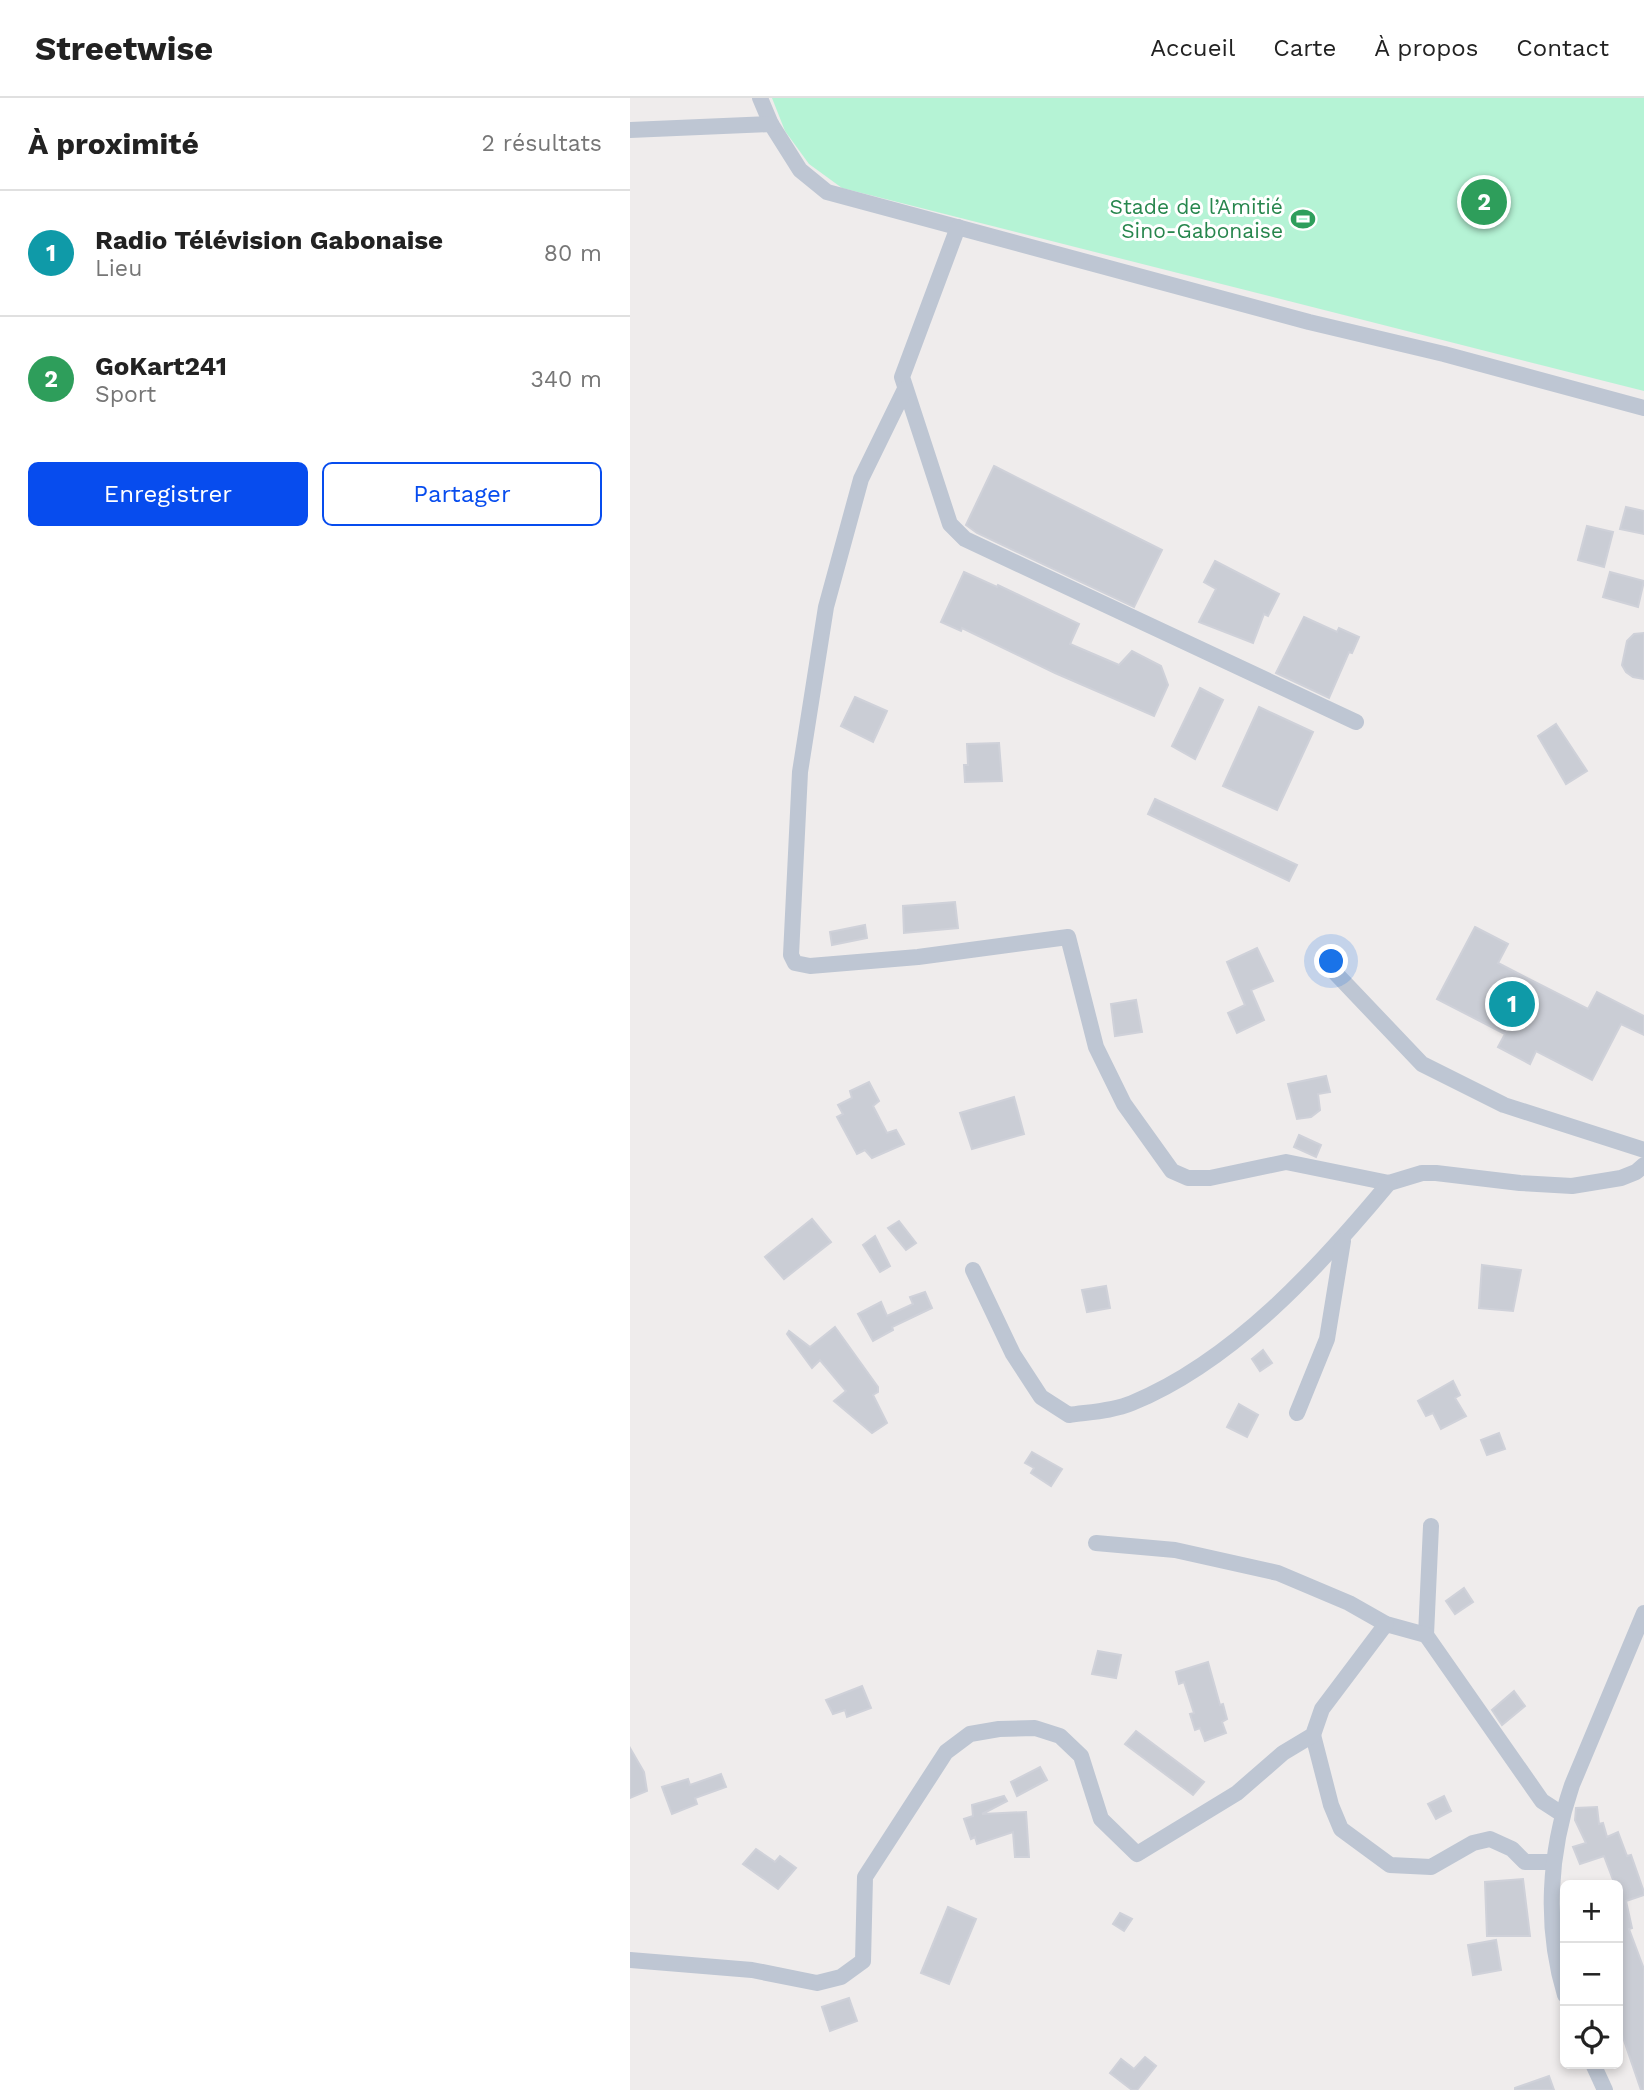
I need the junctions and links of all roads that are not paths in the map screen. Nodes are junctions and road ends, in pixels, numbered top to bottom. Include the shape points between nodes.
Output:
1 (760, 98) edge
2 (771, 124) junction
3 (630, 130) edge
4 (958, 227) junction
5 (905, 389) junction
6 (1644, 408) edge
7 (1356, 722) dead end
8 (1324, 961) dead end
9 (1644, 1150) edge
10 (1644, 1165) edge
11 (1389, 1183) junction
12 (1343, 1239) junction
13 (973, 1270) dead end
14 (1297, 1413) dead end
15 (1431, 1526) dead end
16 (1096, 1543) dead end
17 (1644, 1613) edge
18 (1386, 1624) junction
19 (1426, 1634) junction
20 (1313, 1735) junction
21 (1562, 1814) junction
22 (1553, 1862) junction
23 (630, 1960) edge
24 (1560, 1979) edge
25 (1596, 2069) edge
26 (1605, 2090) edge

1 - 2 street
2 - 3 street
2 - 4 street via 800,170 827,192
4 - 5 street via 902,377
4 - 6 street
5 - 7 street via 950,524 965,539
5 - 11 street via 861,479 826,607 800,772 794,963 810,966 918,957 1068,937 1096,1047 1124,1104 1172,1171 1188,1178 1210,1178 1286,1162
8 - 9 street via 1422,1064 1504,1105
10 - 11 street via 1620,1178 1583,1185 1436,1173
11 - 12 street
12 - 13 street via 1241,1337 1186,1374 1130,1404 1069,1415 1041,1397 1013,1354
12 - 14 street via 1327,1339
15 - 19 street
16 - 18 street via 1174,1550 1278,1573
17 - 21 street
18 - 19 street
18 - 20 street via 1322,1709
19 - 21 street via 1542,1801
20 - 22 street via 1341,1829 1390,1865 1431,1867 1473,1843 1490,1839 1525,1861
20 - 23 street via 1283,1753 1237,1793 1137,1854 1101,1819 1081,1756 1060,1736 1035,1728 970,1734 946,1752 865,1877 863,1961 841,1978 817,1983 752,1970
21 - 22 street
22 - 24 street via 1552,1928
25 - 26 street

